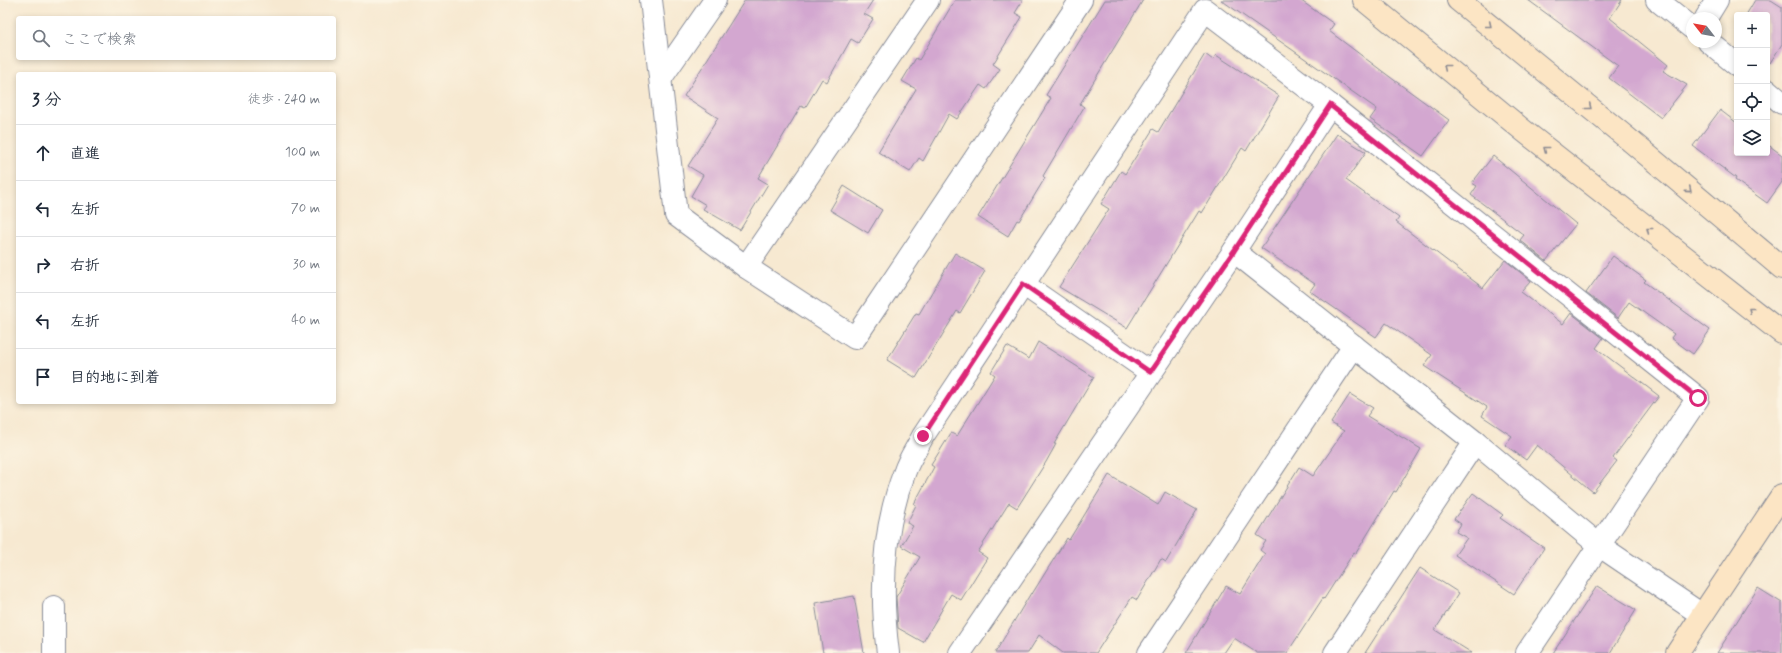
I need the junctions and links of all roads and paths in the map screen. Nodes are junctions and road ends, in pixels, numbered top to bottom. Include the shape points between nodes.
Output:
1 (651, 0) edge
2 (715, 0) edge
3 (928, 0) edge
4 (1080, 0) edge
5 (1364, 0) edge
6 (1458, 0) edge
7 (1657, 0) edge
8 (1717, 0) edge
9 (1710, 12) edge
10 (1686, 23) edge
11 (1716, 48) edge
12 (1734, 63) edge
13 (661, 78) junction
14 (1770, 93) edge
15 (1782, 103) edge
16 (1330, 105) junction
17 (1234, 251) junction
18 (746, 267) junction
19 (1782, 268) edge
20 (1023, 284) junction
21 (1782, 333) edge
22 (1354, 346) junction
23 (1150, 372) junction
24 (1475, 442) junction
25 (1778, 508) edge
26 (1600, 546) junction
27 (54, 607) dead end
28 (1702, 615) junction
29 (54, 653) edge
30 (888, 653) edge
31 (960, 653) edge
32 (1149, 653) edge
33 (1334, 653) edge
34 (1527, 653) edge
35 (1677, 653) edge

1 - 13 street
2 - 13 street
3 - 18 street
4 - 18 street via 855,338
21 -> 5 street via 1524,132
6 -> 19 street
7 - 10 street
8 - 9 street
11 - 12 street
13 - 18 street via 676,215
14 - 15 street
16 - 17 street
16 - 20 street via 1205,10
16 - 26 street via 1698,398
17 - 22 street
17 - 23 street
20 - 23 street
20 - 30 street via 923,436 905,470 893,505 885,545 883,614
22 - 24 street
22 - 32 street
23 - 31 street
24 - 26 street
24 - 33 street
25 - 28 street
26 - 28 street
26 - 34 street
27 - 29 street
28 - 35 street

